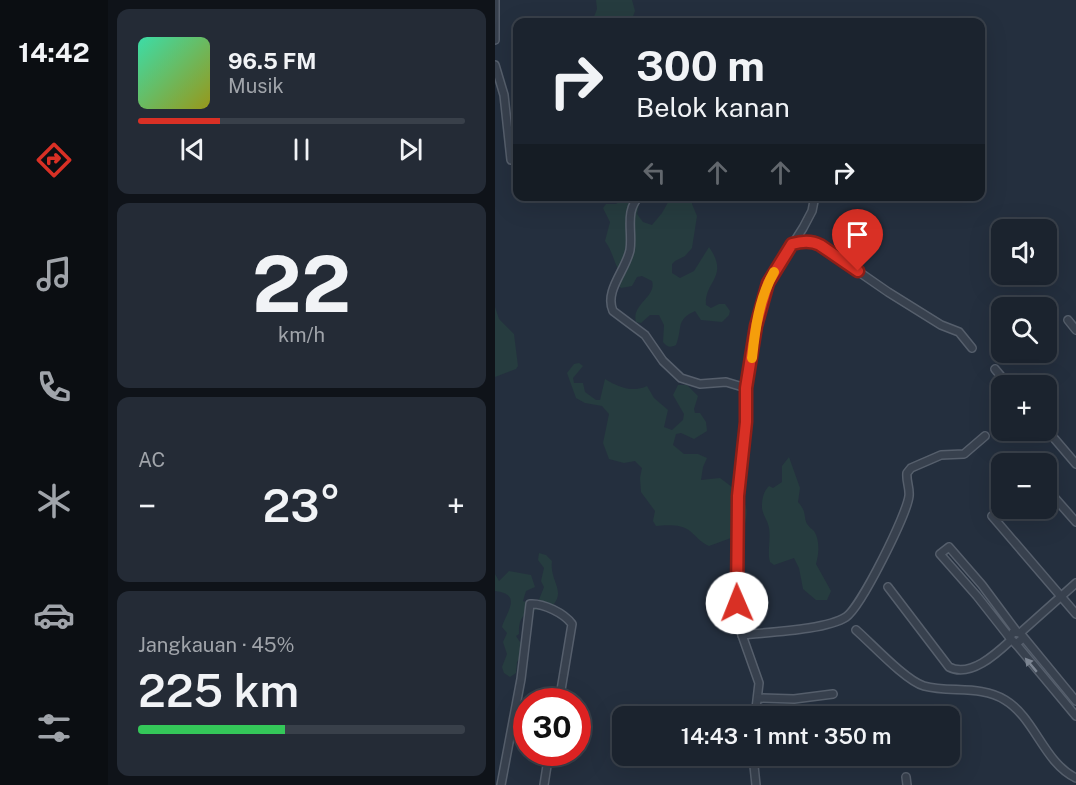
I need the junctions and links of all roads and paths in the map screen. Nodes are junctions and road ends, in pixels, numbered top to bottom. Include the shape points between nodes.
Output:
1 (495, 0) edge
2 (495, 40) edge
3 (495, 65) edge
4 (511, 160) dead end
5 (636, 201) edge
6 (814, 201) edge
7 (792, 244) junction
8 (1068, 320) dead end
9 (1076, 330) edge
10 (972, 348) dead end
11 (995, 369) dead end
12 (1000, 375) edge
13 (746, 388) junction
14 (985, 436) dead end
15 (1056, 441) edge
16 (1076, 464) edge
17 (1057, 500) edge
18 (995, 519) edge
19 (1076, 522) edge
20 (976, 579) junction
21 (1076, 583) edge
22 (968, 585) junction
23 (888, 587) dead end
24 (1062, 596) junction
25 (993, 601) junction
26 (986, 606) junction
27 (1076, 614) edge
28 (857, 630) dead end
29 (742, 634) junction
30 (1020, 634) junction
31 (1012, 641) junction
32 (1052, 674) junction
33 (1045, 681) junction
34 (519, 688) edge
35 (561, 688) edge
36 (833, 694) dead end
37 (758, 698) junction
38 (1074, 699) edge
39 (1065, 703) junction
40 (757, 706) edge
41 (1076, 716) edge
42 (513, 721) edge
43 (547, 766) edge
44 (754, 766) edge
45 (1076, 778) edge
46 (501, 785) edge
47 (544, 785) edge
48 (756, 785) edge

1 - 2 street
3 - 4 street via 504,95
5 - 13 street via 628,257 610,296 613,312 645,335 663,362 681,378
6 - 7 street
7 - 10 street via 820,245 888,292 959,332
7 - 13 street via 768,283
8 - 9 street
11 - 12 street
13 - 29 street via 738,496 738,618
14 - 29 street via 964,454 941,455 907,473 909,496 902,519 867,590 846,617 822,625
15 - 16 street
17 - 19 street
18 - 24 street
20 - 22 street
20 - 22 street via 949,547 940,554
20 - 25 street
21 - 24 street
22 - 26 street
23 - 31 street via 954,670 986,662
24 - 27 street
24 - 30 street
25 - 26 street
25 - 30 street
26 - 31 street
28 - 45 street via 909,679 923,686 988,693 1006,700 1063,770
29 - 37 street via 759,683
30 - 31 street
30 - 31 street via 1022,642
30 - 32 street
33 -> 31 street
32 - 33 street
32 - 38 street
33 - 39 street
34 - 35 street via 530,604 537,603 567,617 572,624
36 - 37 street
37 - 40 street
38 - 39 street
39 - 41 street
42 - 46 street
43 - 47 street
44 - 48 street

